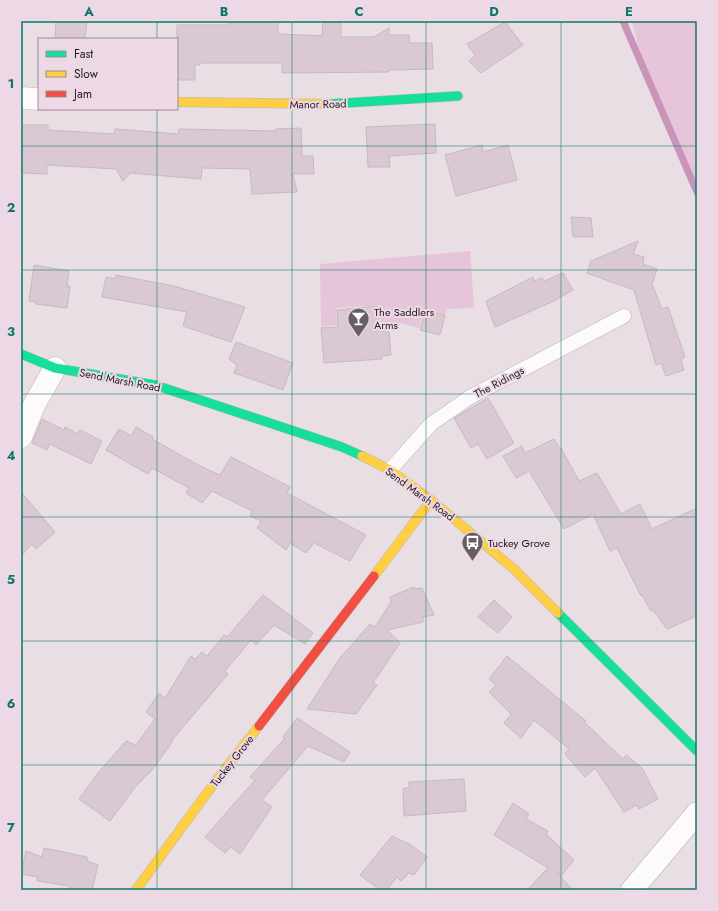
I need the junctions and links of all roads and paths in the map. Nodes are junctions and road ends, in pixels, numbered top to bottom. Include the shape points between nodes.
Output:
1 (458, 96) dead end
2 (21, 98) edge
3 (38, 99) edge
4 (178, 102) edge
5 (624, 316) dead end
6 (21, 354) edge
7 (55, 368) junction
8 (21, 437) edge
9 (390, 470) junction
10 (431, 500) junction
11 (697, 751) edge
12 (697, 814) edge
13 (136, 890) edge
14 (632, 890) edge

1 - 4 main road, Manor Road via 312,105
2 - 3 street
5 - 9 lane, The Ridings via 470,397 431,424
6 - 7 main road, Send Marsh Road
7 - 8 street via 34,405
7 - 9 main road, Send Marsh Road via 154,385 342,447
9 - 10 main road, Send Marsh Road
10 - 11 main road, Send Marsh Road via 514,569
10 - 13 main road, Tuckey Grove via 215,782
12 - 14 street

